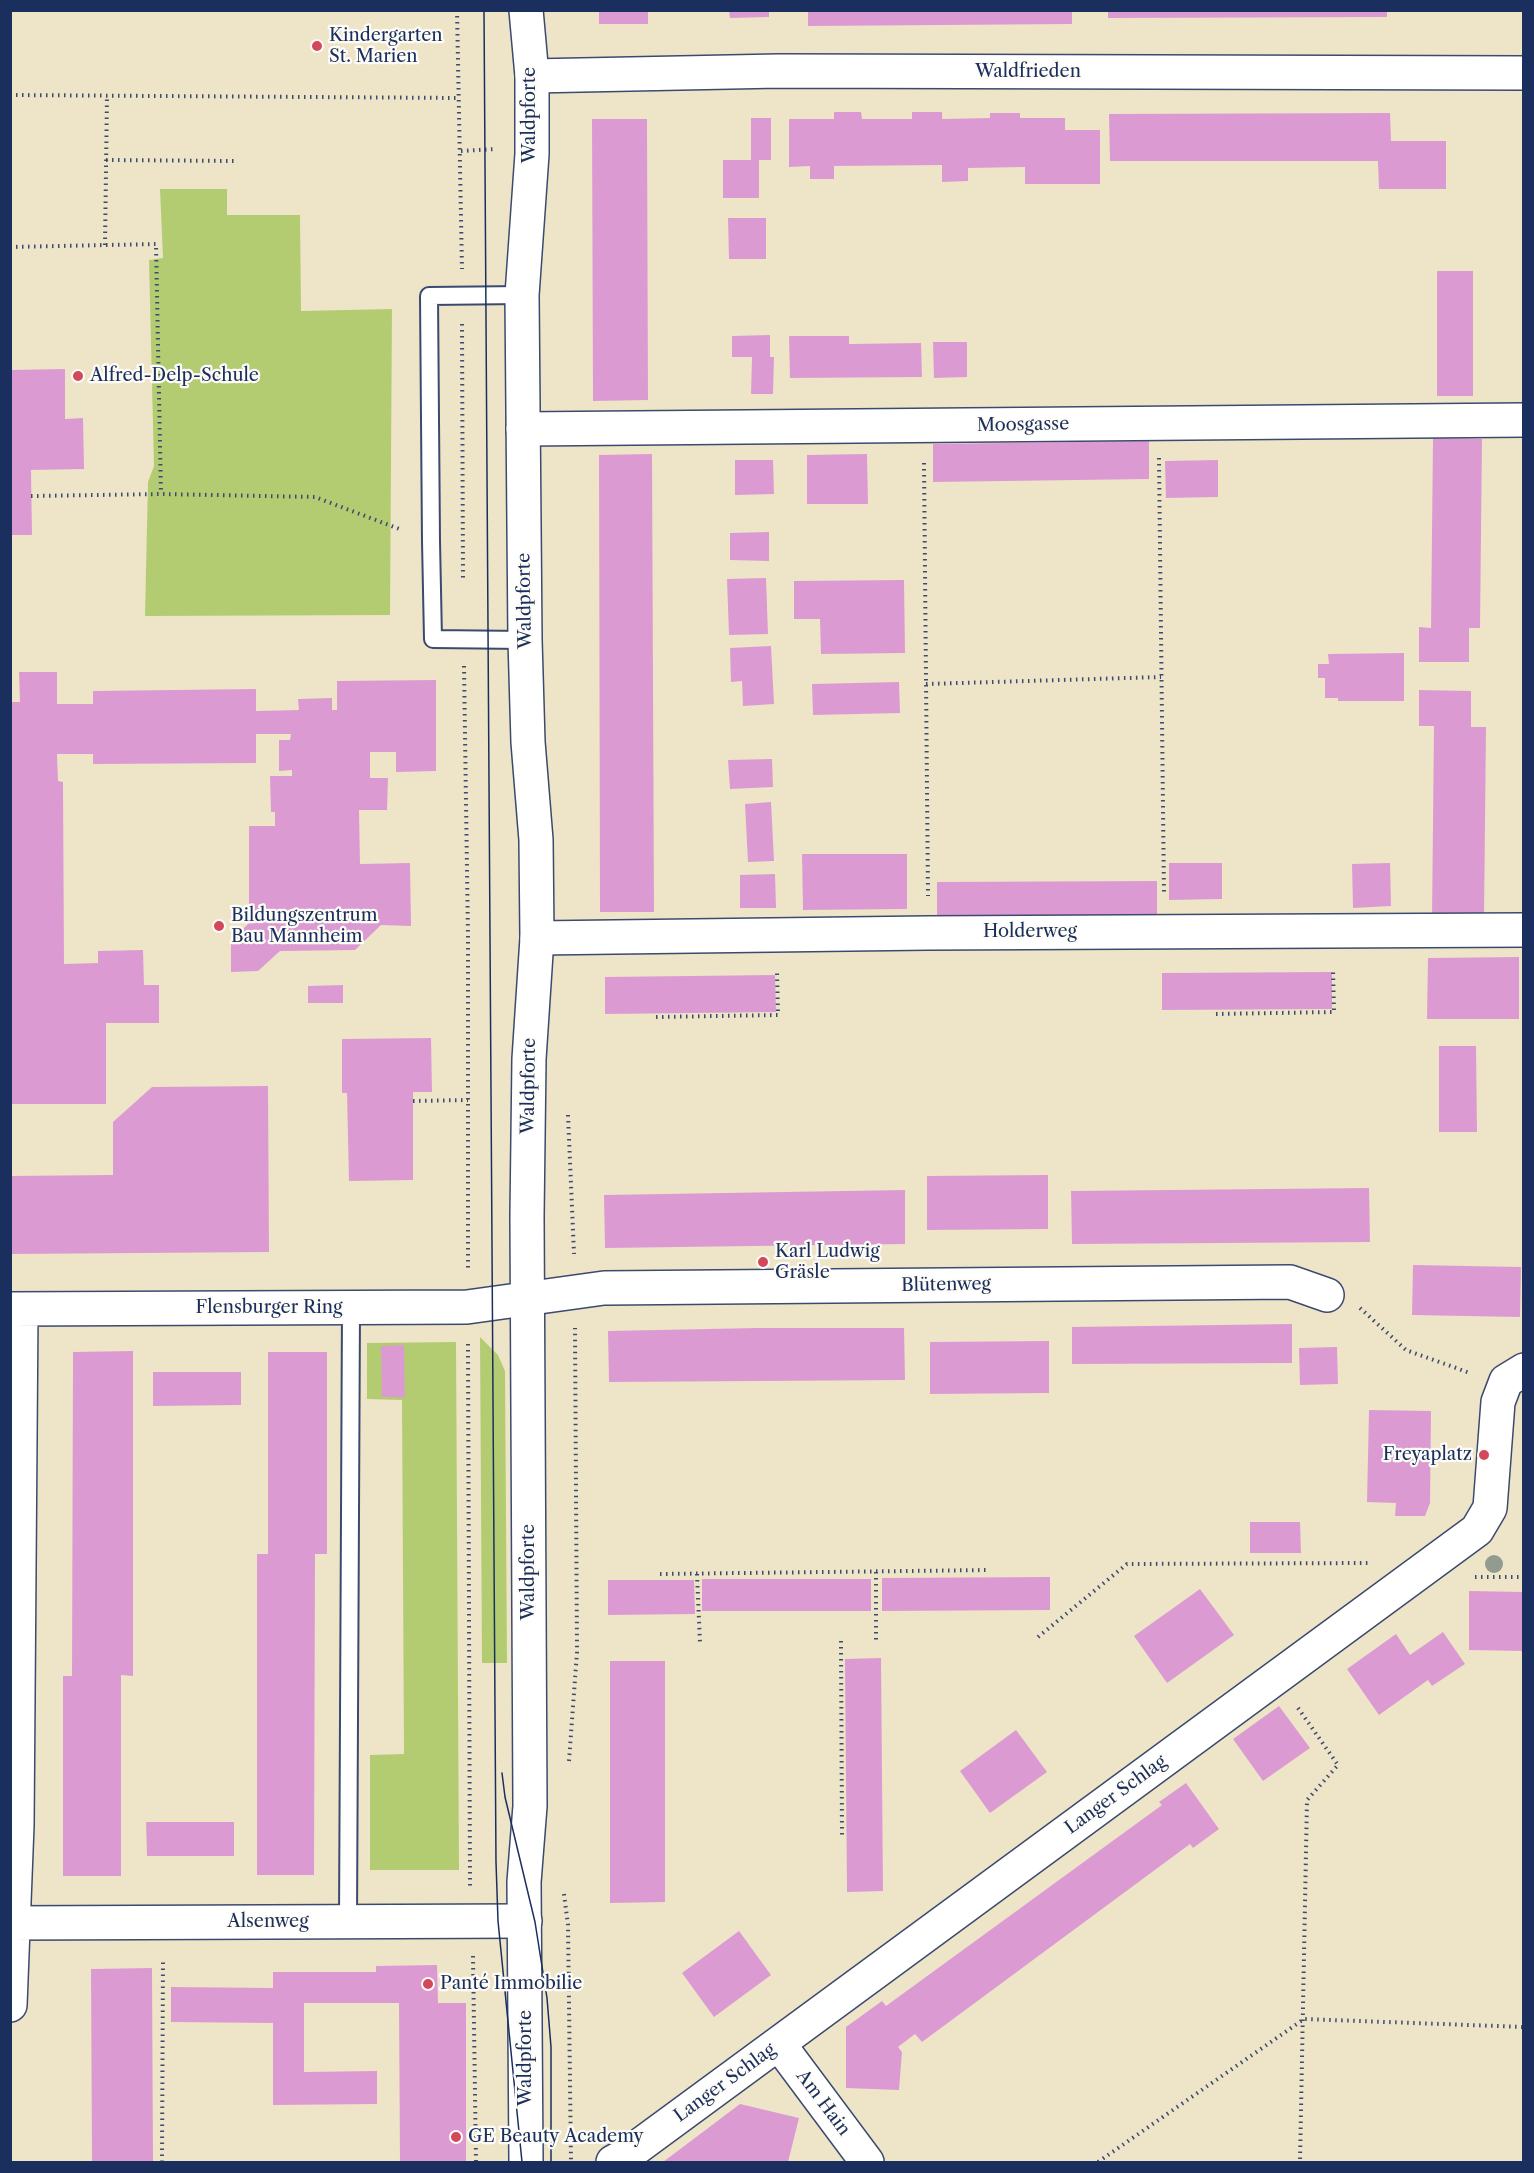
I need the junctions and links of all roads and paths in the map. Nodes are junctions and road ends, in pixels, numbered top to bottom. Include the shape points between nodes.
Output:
1 (457, 10) edge
2 (525, 10) edge
3 (1524, 73) edge
4 (532, 76) junction
5 (10, 95) edge
6 (107, 95) junction
7 (458, 98) junction
8 (106, 160) junction
9 (236, 161) dead end
10 (105, 244) junction
11 (10, 247) edge
12 (522, 295) junction
13 (462, 296) junction
14 (1524, 420) edge
15 (1159, 424) junction
16 (924, 426) junction
17 (523, 429) junction
18 (161, 494) junction
19 (31, 496) dead end
20 (431, 541) junction
21 (464, 639) junction
22 (525, 640) junction
23 (1161, 677) junction
24 (926, 684) junction
25 (1524, 930) edge
26 (1333, 931) junction
27 (1164, 932) junction
28 (928, 933) junction
29 (777, 935) junction
30 (537, 938) junction
31 (1216, 1014) dead end
32 (656, 1017) dead end
33 (468, 1100) junction
34 (413, 1101) dead end
35 (1327, 1295) joint
36 (527, 1299) junction
37 (467, 1307) junction
38 (16, 1309) edge
39 (351, 1309) junction
40 (1515, 1376) edge
41 (988, 1570) dead end
42 (876, 1571) junction
43 (660, 1574) dead end
44 (697, 1574) junction
45 (1413, 1575) junction
46 (1038, 1637) dead end
47 (876, 1640) dead end
48 (841, 1641) dead end
49 (700, 1643) dead end
50 (1276, 1678) junction
51 (842, 1835) dead end
52 (472, 1921) junction
53 (525, 1921) junction
54 (348, 1922) junction
55 (13, 1923) edge
56 (163, 1923) junction
57 (568, 1925) dead end
58 (10, 2005) edge
59 (1304, 2019) junction
60 (1524, 2027) edge
61 (779, 2044) junction
62 (162, 2163) edge
63 (476, 2163) edge
64 (526, 2163) edge
65 (571, 2163) edge
66 (613, 2163) edge
67 (867, 2163) edge
68 (1098, 2163) edge
69 (1300, 2163) edge

1 - 7 path
2 - 4 street, Waldpforte
3 - 4 street, Waldfrieden via 779,71
4 - 12 street, Waldpforte via 532,153
5 - 6 path
6 - 7 path
6 - 8 path
7 - 13 path
8 - 9 path
8 - 10 path
10 - 11 path
10 - 18 path via 156,244
12 - 13 lane
12 - 17 street, Waldpforte
13 - 20 lane via 429,296
13 - 21 path
14 - 15 street, Moosgasse
15 - 16 street, Moosgasse
15 - 23 path
16 - 17 street, Moosgasse
16 - 24 path
17 - 22 street, Waldpforte
18 - 19 path
18 - 20 path via 315,497
20 - 21 lane via 433,639
21 - 22 lane
21 - 33 path
22 - 30 street, Waldpforte via 528,742 537,840
23 - 24 path
23 - 27 path
24 - 28 path
25 - 26 street, Holderweg
26 - 27 street, Holderweg
26 - 31 path via 1334,1012
27 - 28 street, Holderweg
28 - 29 street, Holderweg
29 - 30 street, Holderweg
29 - 32 path via 778,1016
30 - 36 street, Waldpforte via 529,1059
33 - 34 path
33 - 37 path
35 - 36 street, Blütenweg via 1290,1282 604,1288
35 - 40 path via 1351,1299 1406,1350 1471,1373
36 - 37 street, Flensburger Ring
36 - 53 street, Waldpforte via 530,1806
37 - 39 street, Flensburger Ring
37 - 52 path
38 - 39 street, Flensburger Ring
38 - 55 street
39 - 54 lane
40 - 45 street, Langer Schlag via 1498,1402 1490,1508 1478,1530
41 - 42 path
42 - 44 path
42 - 47 path
43 - 44 path
44 - 49 path
45 - 46 path via 1401,1563 1127,1564
45 - 50 street, Langer Schlag
48 - 51 path
50 - 59 path via 1338,1765 1307,1800
50 - 61 street, Langer Schlag
52 - 53 street, Alsenweg
52 - 54 street, Alsenweg
52 - 63 path
53 - 64 street, Waldpforte
54 - 56 street, Alsenweg
55 - 56 street, Alsenweg
55 - 58 street
56 - 62 path
57 - 65 path
59 - 60 path
59 - 68 path
59 - 69 path
61 - 66 street, Langer Schlag
61 - 67 street, Am Hain

